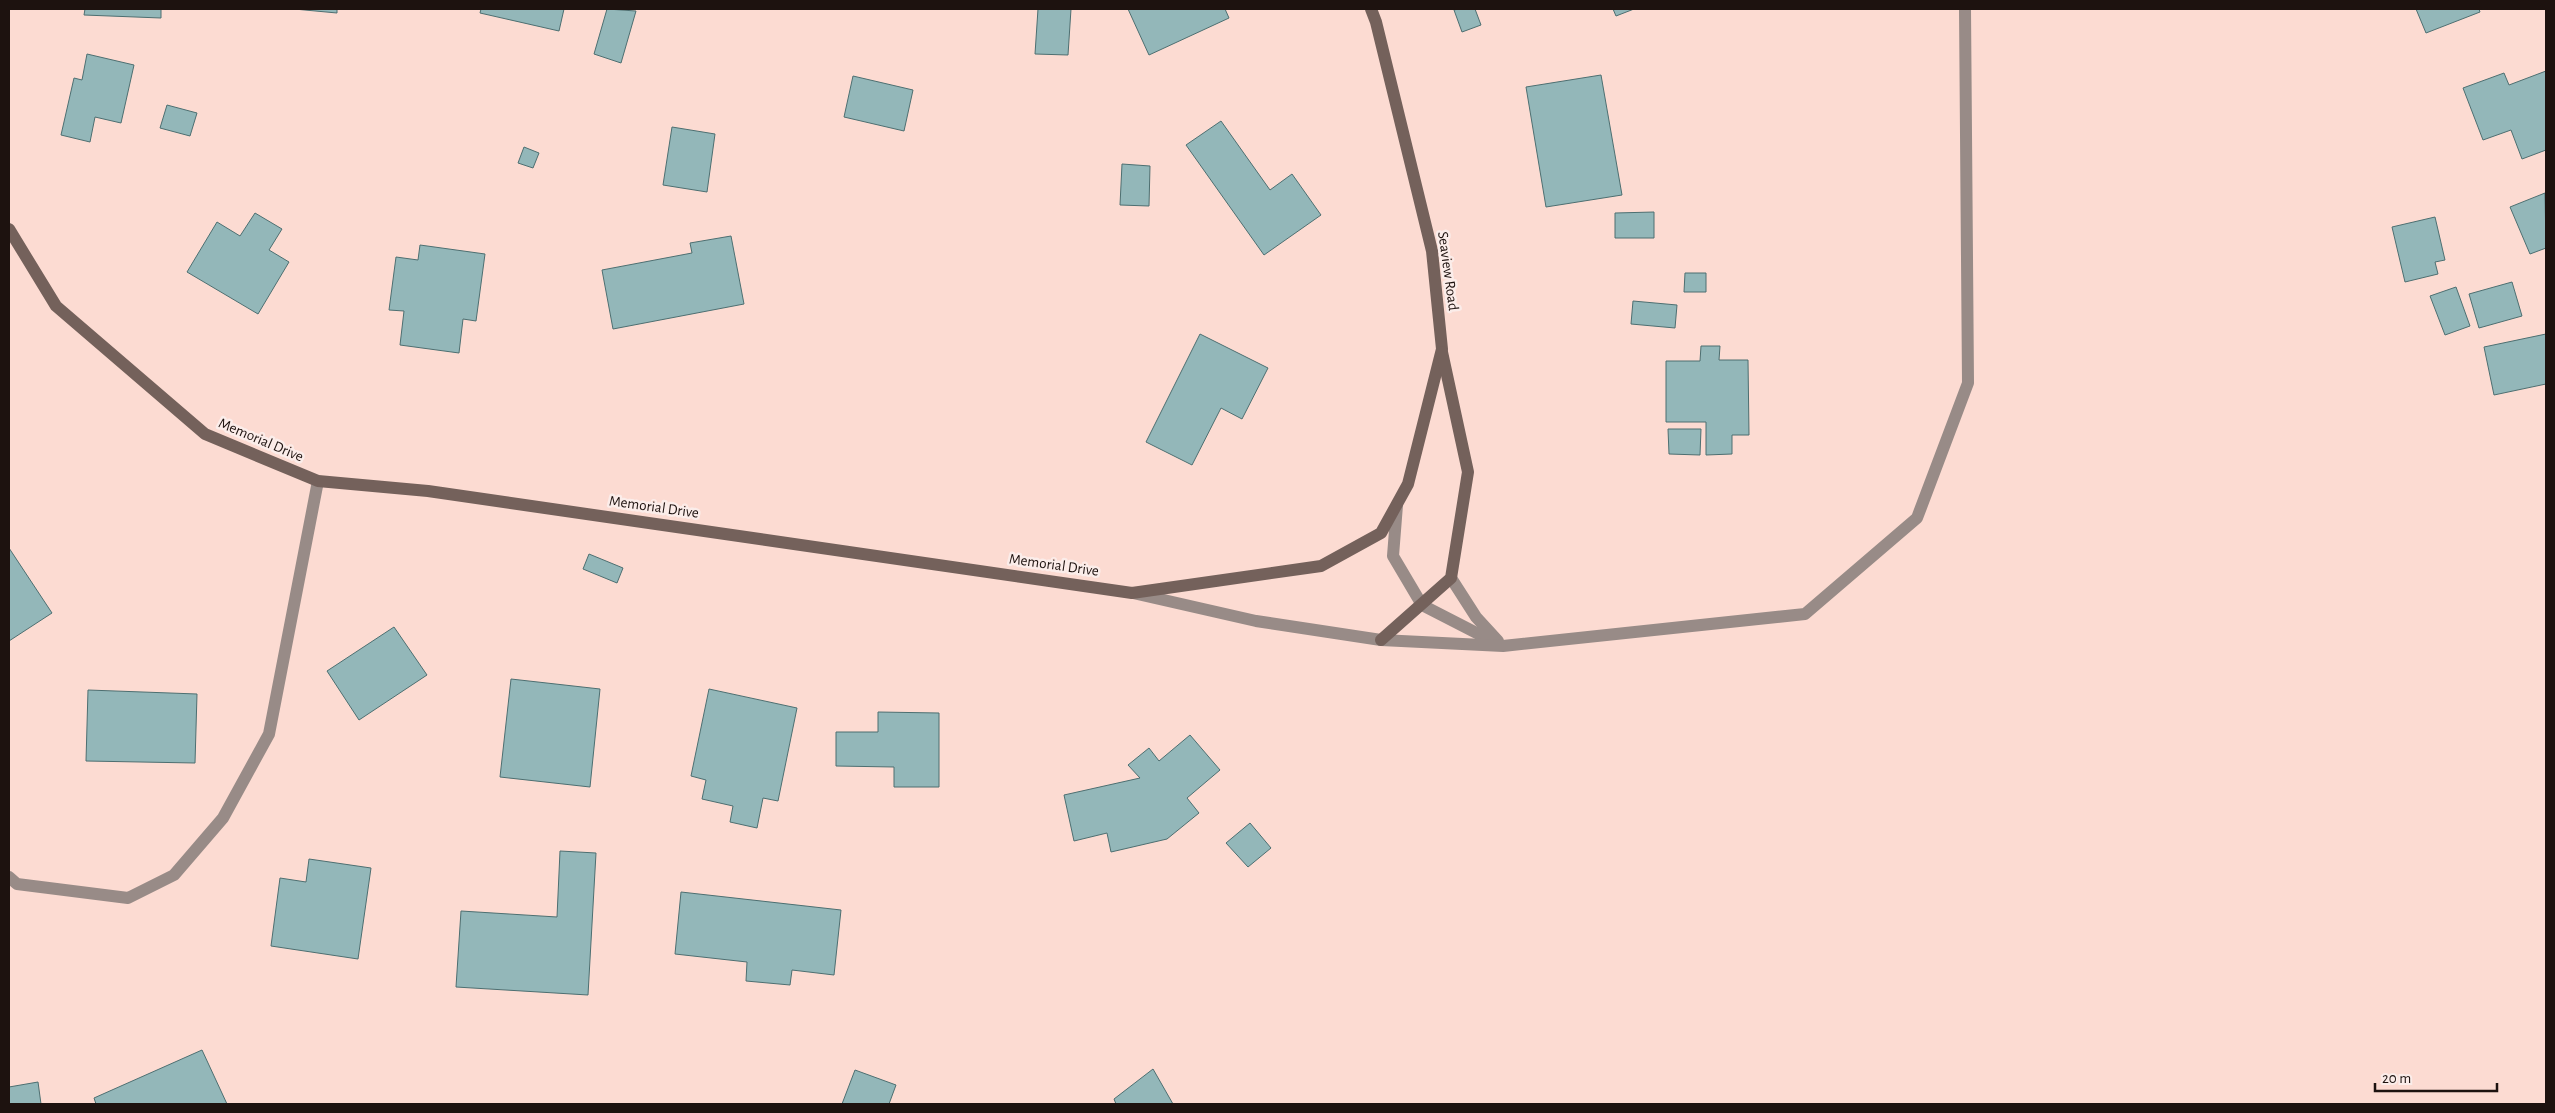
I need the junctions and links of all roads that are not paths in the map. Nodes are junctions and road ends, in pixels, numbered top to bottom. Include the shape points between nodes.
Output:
1 (1371, 9) edge
2 (1964, 9) edge
3 (9, 229) edge
4 (1442, 350) junction
5 (318, 481) junction
6 (1397, 505) junction
7 (1381, 533) joint
8 (1451, 578) junction
9 (1132, 593) junction
10 (1422, 604) junction
11 (1381, 640) junction
12 (1503, 646) junction
13 (9, 877) edge

1 - 4 street, Seaview Road via 1432,251
2 - 12 street via 1968,383 1917,518 1805,614
3 - 5 street, Memorial Drive via 56,306 205,434
4 - 6 street, Seaview Road via 1408,484
4 - 8 street via 1468,472
5 - 9 street, Memorial Drive via 428,491
5 - 13 street via 269,734 223,818 174,875 128,898 17,884
6 - 7 street, Seaview Road
6 - 10 street via 1393,556
7 - 9 street, Memorial Drive via 1321,566
8 - 10 street
8 - 12 street via 1476,617
9 - 11 street via 1256,621
10 - 11 street
10 - 12 street
11 - 12 street

